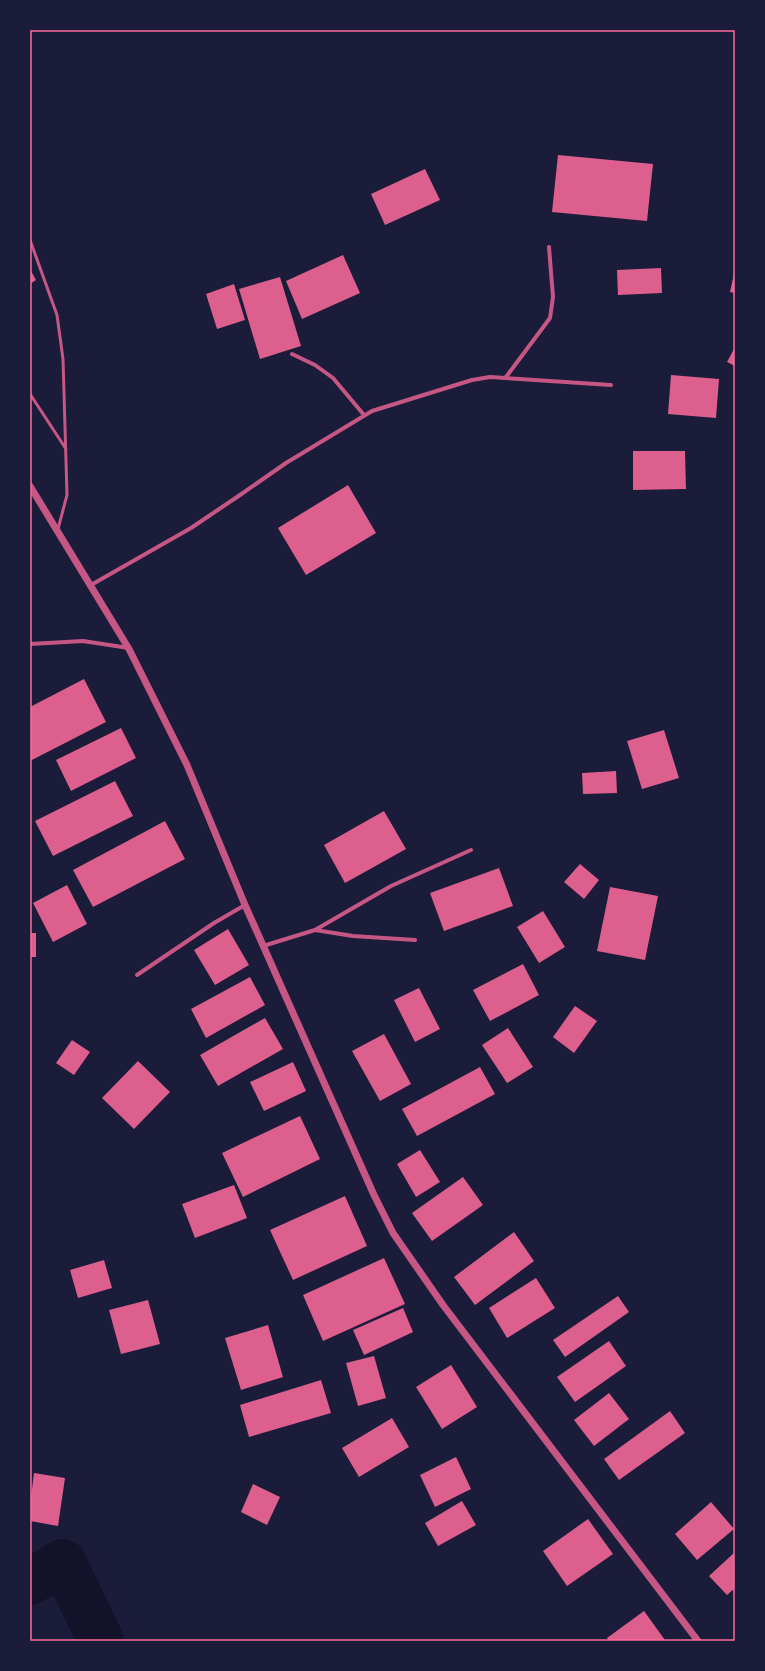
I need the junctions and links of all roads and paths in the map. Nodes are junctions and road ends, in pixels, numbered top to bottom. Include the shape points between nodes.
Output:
1 (30, 240) edge
2 (549, 247) dead end
3 (292, 354) dead end
4 (506, 377) junction
5 (611, 385) dead end
6 (30, 394) edge
7 (364, 415) junction
8 (66, 450) junction
9 (30, 486) edge
10 (58, 531) junction
11 (91, 585) junction
12 (30, 644) edge
13 (129, 648) junction
14 (471, 850) dead end
15 (245, 905) junction
16 (315, 930) junction
17 (415, 940) dead end
18 (263, 946) junction
19 (137, 974) dead end
20 (698, 1641) edge

1 - 8 lane via 57,315 63,359
2 - 4 street via 553,297 550,318
3 - 7 street via 315,365 333,378
4 - 5 street
4 - 7 street via 472,380 413,397
6 - 8 lane
7 - 11 street via 286,462 191,528
8 - 10 lane via 67,495
9 - 10 street
10 - 11 street
11 - 13 street
12 - 13 street via 82,641
13 - 15 street via 186,765
14 - 16 street via 391,886
15 - 18 street
15 - 19 street
16 - 17 street via 353,936
16 - 18 street
18 - 20 street via 393,1233 443,1305

